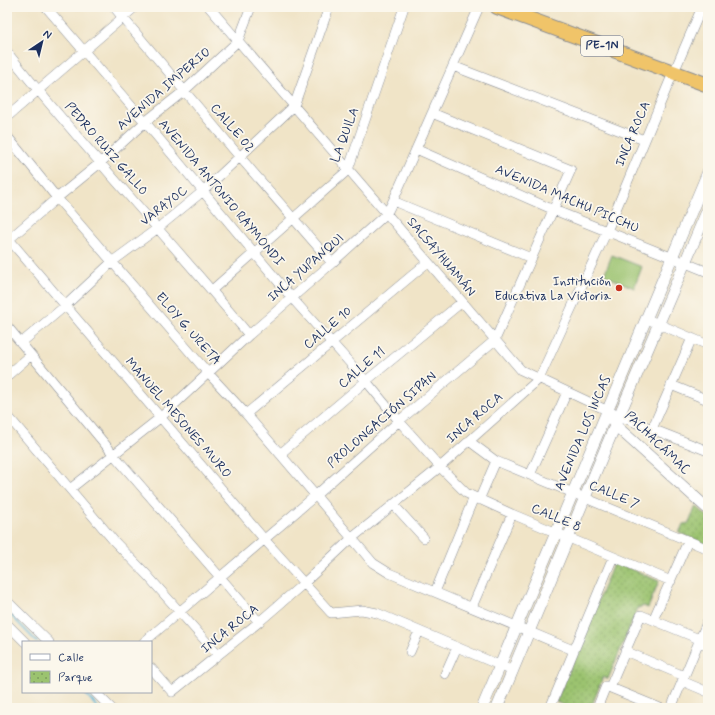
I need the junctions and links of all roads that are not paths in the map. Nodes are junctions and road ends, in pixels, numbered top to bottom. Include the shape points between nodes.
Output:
1 (46, 7) edge
2 (114, 7) edge
3 (135, 7) edge
4 (209, 7) edge
5 (251, 7) edge
6 (329, 7) edge
7 (404, 7) edge
8 (479, 7) edge
9 (497, 7) edge
10 (517, 7) edge
11 (702, 7) edge
12 (123, 18) junction
13 (238, 41) junction
14 (7, 52) edge
15 (84, 52) junction
16 (453, 66) junction
17 (675, 69) junction
18 (708, 76) edge
19 (708, 85) edge
20 (37, 90) junction
21 (184, 91) junction
22 (294, 106) junction
23 (432, 113) junction
24 (7, 117) edge
25 (145, 122) junction
26 (7, 136) edge
27 (644, 140) junction
28 (416, 149) junction
29 (239, 156) junction
30 (100, 162) junction
31 (348, 170) junction
32 (708, 172) edge
33 (202, 192) junction
34 (57, 198) junction
35 (393, 201) junction
36 (694, 207) junction
37 (554, 210) junction
38 (708, 211) edge
39 (387, 213) junction
40 (294, 218) junction
41 (158, 228) junction
42 (607, 231) junction
43 (8, 239) edge
44 (254, 252) junction
45 (673, 257) junction
46 (531, 258) junction
47 (113, 262) junction
48 (428, 262) junction
49 (685, 262) junction
50 (332, 263) junction
51 (708, 272) edge
52 (212, 290) junction
53 (292, 298) junction
54 (462, 302) junction
55 (65, 306) junction
56 (647, 319) junction
57 (658, 324) junction
58 (7, 326) edge
59 (249, 335) junction
60 (692, 338) junction
61 (495, 340) junction
62 (331, 342) junction
63 (21, 344) junction
64 (708, 345) edge
65 (31, 355) junction
66 (208, 373) junction
67 (7, 376) edge
68 (539, 379) junction
69 (366, 381) junction
70 (671, 385) junction
71 (567, 392) junction
72 (708, 400) edge
73 (608, 411) junction
74 (246, 414) junction
75 (7, 415) edge
76 (161, 417) junction
77 (617, 420) junction
78 (399, 421) junction
79 (652, 429) junction
80 (469, 441) junction
81 (708, 451) edge
82 (280, 454) junction
83 (114, 455) junction
84 (496, 461) junction
85 (440, 467) junction
86 (530, 475) junction
87 (70, 490) junction
88 (573, 493) junction
89 (316, 496) junction
90 (585, 497) junction
91 (477, 498) junction
92 (393, 504) junction
93 (708, 510) edge
94 (512, 514) junction
95 (555, 532) junction
96 (568, 537) junction
97 (352, 538) junction
98 (424, 538) dead end
99 (264, 539) junction
100 (688, 541) junction
101 (708, 549) edge
102 (613, 557) junction
103 (221, 577) junction
104 (671, 581) junction
105 (303, 584) junction
106 (435, 592) junction
107 (7, 601) edge
108 (472, 607) junction
109 (180, 612) junction
110 (653, 620) junction
111 (708, 620) edge
112 (259, 622) junction
113 (7, 624) edge
114 (516, 626) junction
115 (418, 631) junction
116 (528, 632) junction
117 (699, 640) junction
118 (24, 641) edge
119 (48, 641) edge
120 (145, 641) edge
121 (708, 646) edge
122 (457, 647) junction
123 (573, 650) junction
124 (625, 651) junction
125 (410, 652) dead end
126 (218, 655) junction
127 (500, 666) junction
128 (152, 669) edge
129 (512, 671) junction
130 (445, 674) dead end
131 (683, 678) junction
132 (610, 688) junction
133 (708, 692) edge
134 (97, 693) edge
135 (486, 707) edge
136 (111, 708) edge
137 (497, 708) edge
138 (552, 708) edge
139 (597, 708) edge
140 (660, 708) edge
141 (671, 708) edge

1 - 15 street, AVENIDA ANTONIO RAYMONDI
2 - 12 street, CALLE 02
3 - 12 street
4 - 13 street, SACSAYHUAMÁN
5 - 13 street, AVENIDA IMPERIO
6 - 22 street, VARAYOC
7 - 31 street, LA QUILA
8 - 16 street, INCA YUPANQUI
9 - 17 highway, PE-1N
10 - 17 highway, PE-1N
11 - 17 street, INCA ROCA
12 - 15 street
12 - 21 street, CALLE 02
13 - 21 street, AVENIDA IMPERIO
13 - 22 street, SACSAYHUAMÁN
14 - 20 street, PEDRO RUIZ GALLO
15 - 20 street
15 - 25 street, AVENIDA ANTONIO RAYMONDI
16 - 23 street, INCA YUPANQUI
16 - 27 street
17 - 18 highway, PE-1N
17 - 19 highway, PE-1N
17 - 27 street, INCA ROCA
20 - 24 street
20 - 30 street, PEDRO RUIZ GALLO
21 - 25 street, AVENIDA IMPERIO
21 - 29 street, CALLE 02
22 - 29 street, VARAYOC
22 - 31 street, SACSAYHUAMÁN
23 - 28 street, INCA YUPANQUI
23 - 37 street, PROLONGACIÓN SIPAN via 571,170
25 - 30 street, AVENIDA IMPERIO
25 - 33 street, AVENIDA ANTONIO RAYMONDI
26 - 34 street, ELOY G. URETA
27 - 42 street, INCA ROCA
28 - 35 street, INCA YUPANQUI
28 - 37 street, AVENIDA MACHU PICCHU
29 - 33 street, VARAYOC
29 - 40 street, CALLE 02
30 - 34 street, AVENIDA IMPERIO
30 - 41 street, PEDRO RUIZ GALLO
31 - 39 street, SACSAYHUAMÁN
31 - 40 street, LA QUILA
32 - 36 street, AVENIDA LOS INCAS
33 - 41 street, VARAYOC
33 - 44 street, AVENIDA ANTONIO RAYMONDI
34 - 43 street, AVENIDA IMPERIO
34 - 47 street, ELOY G. URETA
35 - 39 street, INCA YUPANQUI
35 - 46 street
36 - 38 street
36 - 45 street, AVENIDA LOS INCAS
37 - 42 street, AVENIDA MACHU PICCHU
37 - 46 street, PROLONGACIÓN SIPAN
38 - 49 street, AVENIDA LOS INCAS
39 - 48 street, SACSAYHUAMÁN
39 - 50 street, INCA YUPANQUI
40 - 44 street, LA QUILA
40 - 50 street, CALLE 02
41 - 47 street, VARAYOC
41 - 52 street, PEDRO RUIZ GALLO
42 - 45 street, AVENIDA MACHU PICCHU
42 - 68 street, INCA ROCA
43 - 55 street, MANUEL MESONES MURO
44 - 52 street, LA QUILA
44 - 53 street, AVENIDA ANTONIO RAYMONDI
45 - 49 street, AVENIDA MACHU PICCHU
45 - 56 street, AVENIDA LOS INCAS
46 - 61 street, PROLONGACIÓN SIPAN
47 - 55 street, VARAYOC
47 - 66 street, ELOY G. URETA
48 - 54 street, SACSAYHUAMÁN
48 - 62 street, CALLE 10
49 - 51 street, AVENIDA MACHU PICCHU
49 - 57 street, AVENIDA LOS INCAS
50 - 53 street, INCA YUPANQUI
52 - 59 street, PEDRO RUIZ GALLO
53 - 59 street, INCA YUPANQUI
53 - 62 street, AVENIDA ANTONIO RAYMONDI
54 - 61 street, SACSAYHUAMÁN
54 - 69 street, CALLE 11
55 - 63 street, VARAYOC
55 - 76 street, MANUEL MESONES MURO
56 - 57 street
56 - 73 street, AVENIDA LOS INCAS
57 - 60 street
57 - 77 street, AVENIDA LOS INCAS
58 - 63 street
59 - 66 street, INCA YUPANQUI
60 - 64 street
60 - 70 street
61 - 68 street, SACSAYHUAMÁN via 521,370
61 - 78 street, PROLONGACIÓN SIPAN
62 - 69 street, AVENIDA ANTONIO RAYMONDI
62 - 74 street, CALLE 10
63 - 65 street
65 - 67 street
65 - 83 street
66 - 74 street, ELOY G. URETA
66 - 76 street, INCA YUPANQUI
68 - 71 street, SACSAYHUAMÁN
68 - 80 street, INCA ROCA
69 - 78 street, AVENIDA ANTONIO RAYMONDI
69 - 82 street, CALLE 11
70 - 72 street
70 - 79 street
71 - 73 street, SACSAYHUAMÁN
71 - 86 street
73 - 77 street, PACHACÁMAC
73 - 88 street, AVENIDA LOS INCAS
74 - 82 street, ELOY G. URETA
75 - 87 street
76 - 83 street, INCA YUPANQUI
76 - 99 street, MANUEL MESONES MURO
77 - 79 street
77 - 90 street, AVENIDA LOS INCAS
77 - 93 street, PACHACÁMAC
78 - 85 street, AVENIDA ANTONIO RAYMONDI
78 - 89 street, PROLONGACIÓN SIPAN
79 - 81 street
80 - 84 street, CALLE 7
80 - 85 street, INCA ROCA
82 - 89 street, ELOY G. URETA
83 - 87 street, INCA YUPANQUI
83 - 103 street
84 - 86 street, CALLE 7
84 - 91 street
85 - 91 street, CALLE 8 via 466,493
85 - 92 street, INCA ROCA
86 - 88 street, CALLE 7
87 - 109 street
88 - 90 street, CALLE 7
88 - 95 street, AVENIDA LOS INCAS
89 - 97 street, ELOY G. URETA
89 - 99 street, PROLONGACIÓN SIPAN
90 - 96 street, AVENIDA LOS INCAS
90 - 100 street, CALLE 7
91 - 94 street, CALLE 8
91 - 106 street
92 - 97 street, INCA ROCA
92 - 98 street
94 - 95 street, CALLE 8
94 - 108 street
95 - 96 street, CALLE 8
95 - 114 street, AVENIDA LOS INCAS
96 - 102 street, CALLE 8
96 - 116 street, AVENIDA LOS INCAS
97 - 105 street, INCA ROCA
97 - 106 street, ELOY G. URETA via 373,563 389,573
99 - 103 street, PROLONGACIÓN SIPAN
99 - 105 street, MANUEL MESONES MURO
100 - 101 street, CALLE 7
100 - 104 street
102 - 104 street, CALLE 8
102 - 123 street
103 - 109 street, PROLONGACIÓN SIPAN
103 - 112 street
104 - 110 street
105 - 112 street, INCA ROCA
105 - 115 street, MANUEL MESONES MURO via 331,613 362,610 377,613
106 - 108 street, ELOY G. URETA
107 - 119 street
108 - 114 street, ELOY G. URETA
109 - 120 street, PROLONGACIÓN SIPAN
109 - 126 street
110 - 117 street
110 - 124 street via 641,616
111 - 117 street
112 - 126 street, INCA ROCA
113 - 118 street
114 - 116 street, ELOY G. URETA
114 - 127 street, AVENIDA LOS INCAS
115 - 122 street
115 - 125 street
116 - 123 street, ELOY G. URETA
116 - 129 street, AVENIDA LOS INCAS
117 - 121 street
117 - 131 street
122 - 127 street
122 - 130 street
123 - 138 street
124 - 131 street
124 - 132 street
126 - 128 street, INCA ROCA via 172,692
127 - 129 street
127 - 135 street, AVENIDA LOS INCAS
129 - 137 street, AVENIDA LOS INCAS
131 - 133 street
131 - 141 street
132 - 139 street via 606,686
132 - 140 street
134 - 136 street

